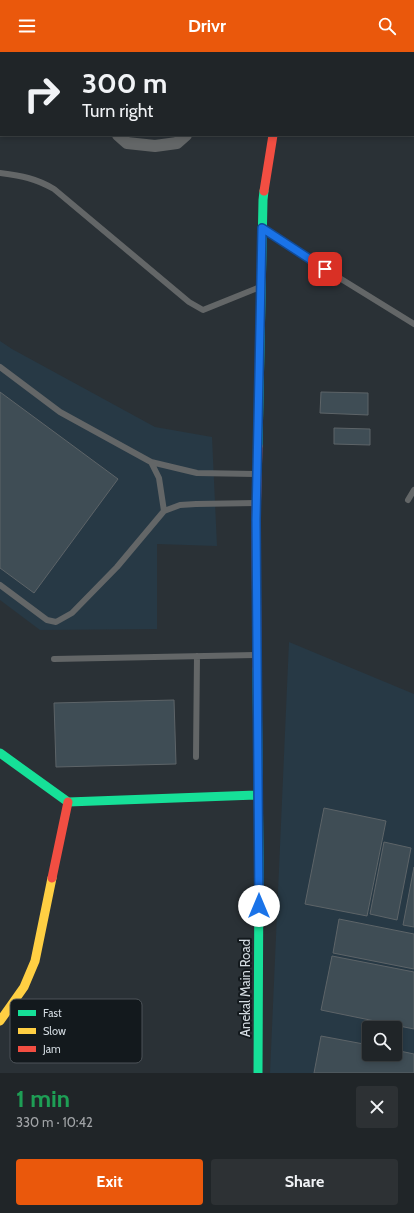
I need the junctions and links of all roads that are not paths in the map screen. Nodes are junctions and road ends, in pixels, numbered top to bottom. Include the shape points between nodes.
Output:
1 (119, 136) edge
2 (185, 136) edge
3 (272, 136) edge
4 (0, 173) edge
5 (262, 228) junction
6 (261, 286) junction
7 (414, 324) edge
8 (0, 367) edge
9 (151, 462) junction
10 (257, 474) junction
11 (414, 490) edge
12 (408, 500) dead end
13 (256, 503) junction
14 (164, 511) junction
15 (0, 585) edge
16 (257, 655) junction
17 (197, 656) junction
18 (54, 659) dead end
19 (0, 753) edge
20 (196, 757) dead end
21 (258, 795) junction
22 (68, 802) junction
23 (15, 999) edge
24 (10, 1006) edge
25 (0, 1020) edge
26 (258, 1073) edge

1 - 2 street via 127,143 155,146 176,143
3 - 5 main road, Anekal Main Road
4 - 6 lane via 40,181 54,189 189,302 203,310
5 - 6 main road, Anekal Main Road
5 - 7 lane
6 - 10 main road, Anekal Main Road
8 - 9 lane via 60,412
9 - 10 lane via 197,473
9 - 14 lane via 158,478
10 - 13 main road, Anekal Main Road
11 - 12 lane
13 - 14 lane via 180,505
13 - 16 main road, Anekal Main Road
14 - 15 lane via 118,567 72,613 56,622 47,620
16 - 17 lane
16 - 21 main road, Anekal Main Road
17 - 18 lane
17 - 20 lane
19 - 22 main road
21 - 22 main road
21 - 26 main road, Anekal Main Road
22 - 23 main road via 35,961 24,987
24 - 25 main road

